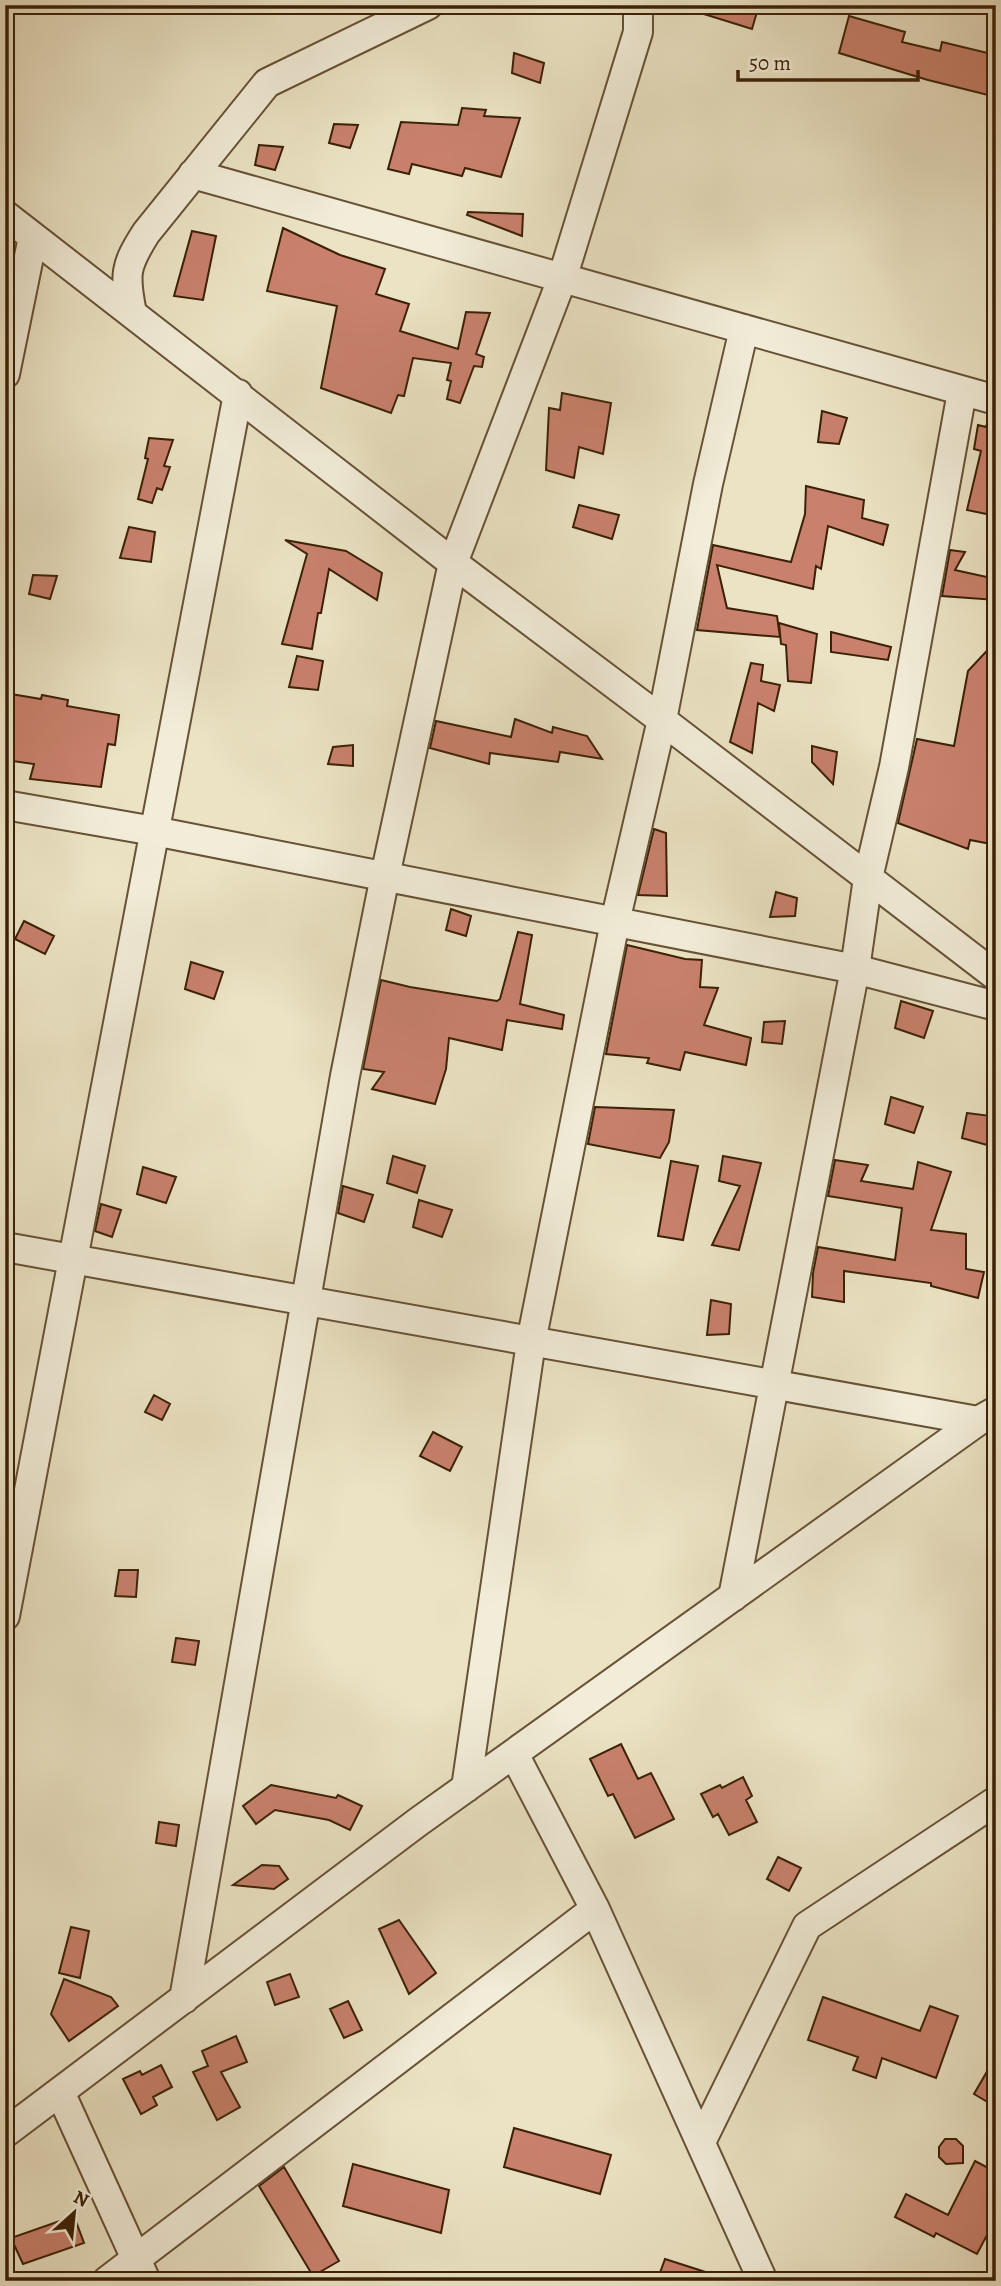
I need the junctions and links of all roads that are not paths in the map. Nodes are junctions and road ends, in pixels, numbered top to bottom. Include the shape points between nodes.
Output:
1 (428, 5) edge
2 (638, 5) edge
3 (193, 174) junction
4 (5, 215) edge
5 (33, 237) junction
6 (562, 279) junction
7 (132, 313) junction
8 (744, 329) junction
9 (5, 374) edge
10 (962, 392) junction
11 (238, 394) junction
12 (996, 400) edge
13 (453, 563) junction
14 (662, 720) junction
15 (5, 804) edge
16 (154, 831) junction
17 (385, 876) junction
18 (869, 878) junction
19 (615, 922) junction
20 (855, 969) junction
21 (996, 976) edge
22 (996, 1006) edge
23 (5, 1247) edge
24 (74, 1259) junction
25 (304, 1300) junction
26 (530, 1342) junction
27 (774, 1385) junction
28 (987, 1416) edge
29 (733, 1597) junction
30 (5, 1616) edge
31 (513, 1754) junction
32 (466, 1787) junction
33 (996, 1801) edge
34 (595, 1909) junction
35 (184, 1999) junction
36 (60, 2092) junction
37 (5, 2133) edge
38 (701, 2143) junction
39 (141, 2270) edge
40 (107, 2281) edge
41 (763, 2281) edge

1 - 3 street via 267,83
2 - 6 street via 638,32
3 - 6 street
3 - 7 street via 130,258 125,283
4 - 5 street
5 - 7 street
5 - 9 street
6 - 8 street
6 - 13 street
7 - 11 street
8 - 10 street
8 - 14 street
10 - 12 street
10 - 18 street via 894,767
11 - 13 street
11 - 16 street
13 - 14 street
13 - 17 street
14 - 18 street
14 - 19 street
15 - 16 street
16 - 17 street
16 - 24 street
17 - 19 street
17 - 25 street
18 - 20 street
18 - 21 street
19 - 20 street
19 - 26 street
20 - 22 street
20 - 27 street
23 - 24 street
24 - 25 street
24 - 30 street
25 - 26 street
25 - 35 street
26 - 27 street
26 - 32 street
27 - 28 street
27 - 29 street
28 - 29 street
29 - 31 street
31 - 32 street
31 - 34 street
32 - 35 street
33 - 38 street via 807,1926
34 - 38 street
34 - 39 street
35 - 36 street
36 - 37 street
36 - 39 street
38 - 41 street
39 - 40 street

